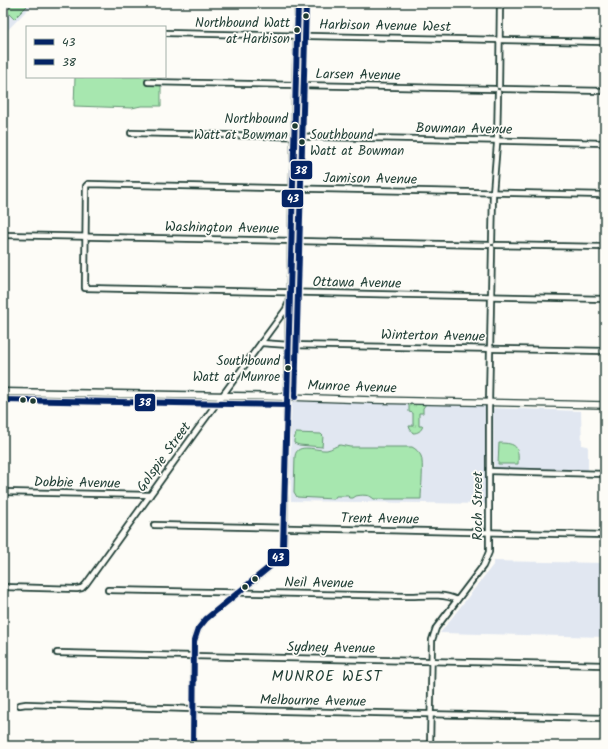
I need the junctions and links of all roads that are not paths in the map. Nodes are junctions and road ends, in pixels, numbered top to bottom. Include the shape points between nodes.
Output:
1 (298, 3) edge
2 (500, 3) edge
3 (166, 33) edge
4 (297, 36) junction
5 (499, 40) junction
6 (605, 42) edge
7 (148, 82) dead end
8 (296, 85) junction
9 (498, 89) junction
10 (605, 91) edge
11 (131, 133) dead end
12 (295, 136) junction
13 (497, 141) junction
14 (605, 143) edge
15 (293, 189) junction
16 (493, 193) junction
17 (605, 195) edge
18 (3, 235) edge
19 (86, 237) junction
20 (292, 240) junction
21 (492, 245) junction
22 (605, 247) edge
23 (290, 296) junction
24 (491, 297) junction
25 (605, 299) edge
26 (261, 343) junction
27 (289, 345) junction
28 (491, 349) junction
29 (605, 351) edge
30 (3, 392) edge
31 (222, 397) junction
32 (287, 397) junction
33 (489, 402) junction
34 (605, 405) edge
35 (489, 471) junction
36 (605, 474) edge
37 (3, 492) edge
38 (150, 496) junction
39 (154, 525) dead end
40 (284, 528) junction
41 (490, 532) junction
42 (605, 535) edge
43 (3, 587) edge
44 (108, 590) dead end
45 (239, 592) junction
46 (457, 600) junction
47 (57, 653) dead end
48 (194, 656) junction
49 (431, 661) junction
50 (605, 665) edge
51 (20, 705) dead end
52 (193, 709) junction
53 (430, 714) junction
54 (605, 718) edge
55 (193, 746) edge
56 (430, 746) edge

1 - 4 main road
2 - 5 street, Roch Street
3 - 4 street, Harbison Avenue West
4 - 5 street, Harbison Avenue West
4 - 8 main road
5 - 6 street, Harbison Avenue West
5 - 9 street, Roch Street
7 - 8 street, Larsen Avenue
8 - 9 street, Larsen Avenue
8 - 12 main road
9 - 10 street, Larsen Avenue
9 - 13 street, Roch Street
11 - 12 street, Bowman Avenue
12 - 13 street, Bowman Avenue
12 - 15 main road
13 - 14 street, Bowman Avenue
13 - 16 street, Roch Street
15 - 16 street, Jamison Avenue
15 - 19 street, Jamison Avenue via 88,184
15 - 20 main road
16 - 17 street, Jamison Avenue
16 - 21 street, Roch Street
18 - 19 street, Washington Avenue
19 - 20 street, Washington Avenue
19 - 23 street, Ottawa Avenue via 85,288
20 - 21 street, Washington Avenue
20 - 23 main road
21 - 22 street, Washington Avenue
21 - 24 street, Roch Street
23 - 24 street, Ottawa Avenue
23 - 26 street, Golspie Street via 286,309
23 - 27 main road
24 - 25 street, Ottawa Avenue
24 - 28 street, Roch Street
26 - 27 street, Winterton Avenue
26 - 31 street, Golspie Street
27 - 28 street, Winterton Avenue
27 - 32 main road
28 - 29 street, Winterton Avenue
28 - 33 street, Roch Street
30 - 31 main road, Munroe Avenue
31 - 32 main road, Munroe Avenue
31 - 38 street, Golspie Street
32 - 33 street, Munroe Avenue
32 - 40 street
33 - 34 street, Munroe Avenue
33 - 35 street, Roch Street
35 - 36 street
35 - 41 street, Roch Street
37 - 38 street, Dobbie Avenue
38 - 43 street, Golspie Street via 82,588
39 - 40 street, Trent Avenue
40 - 41 street, Trent Avenue
40 - 45 street via 283,548 278,559
41 - 42 street, Trent Avenue
41 - 46 street, Roch Street via 489,552 485,562
44 - 45 street, Neil Avenue
45 - 46 street, Neil Avenue via 439,596
45 - 48 street via 199,626 194,641
46 - 49 street, Roch Street via 436,628 432,640
47 - 48 street, Sydney Avenue
48 - 49 street, Sydney Avenue
48 - 52 street
49 - 50 street, Sydney Avenue
49 - 53 street, Roch Street
51 - 52 street, Melbourne Avenue
52 - 53 street, Melbourne Avenue
52 - 55 street
53 - 54 street, Melbourne Avenue
53 - 56 street, Roch Street

